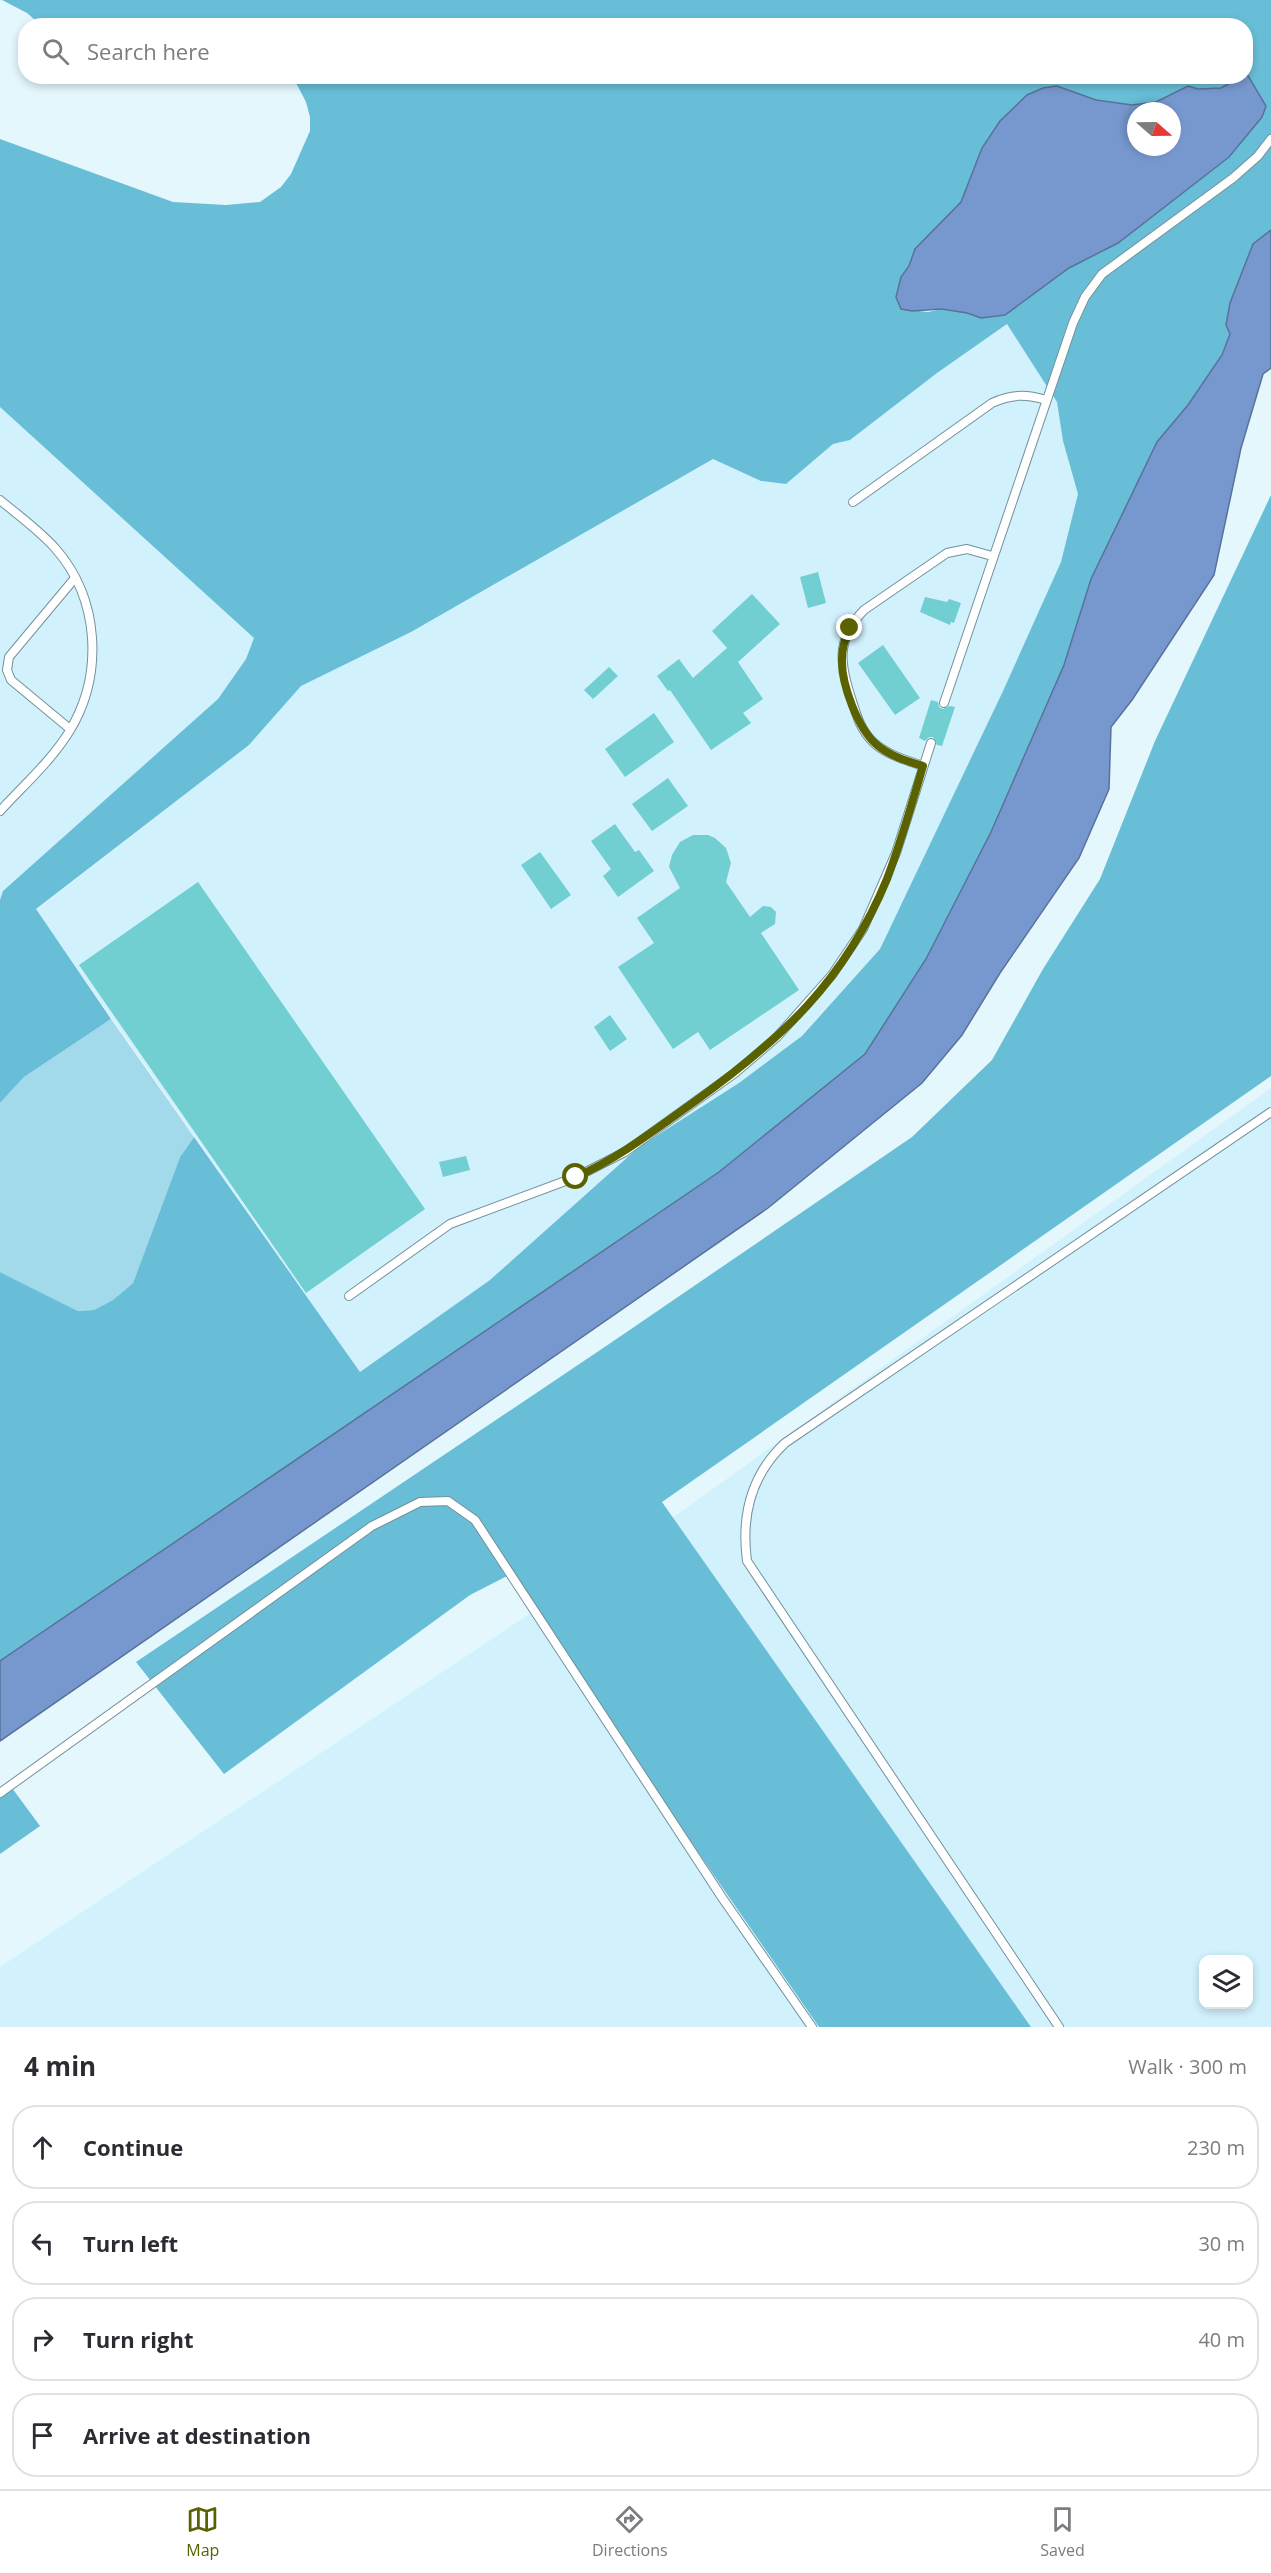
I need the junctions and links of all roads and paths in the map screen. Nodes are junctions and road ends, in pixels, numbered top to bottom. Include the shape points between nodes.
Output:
1 (1271, 139) edge
2 (1046, 400) junction
3 (0, 500) edge
4 (853, 502) dead end
5 (992, 556) junction
6 (75, 578) junction
7 (944, 704) dead end
8 (70, 729) junction
9 (931, 742) dead end
10 (923, 766) junction
11 (0, 811) edge
12 (1271, 1112) edge
13 (349, 1296) dead end
14 (0, 1793) edge
15 (812, 2027) edge
16 (1059, 2027) edge

1 - 2 lane via 1246,168 1097,279 1078,310
2 - 4 lane via 1021,395 992,403
2 - 5 lane
3 - 6 lane via 56,549
5 - 7 lane
5 - 10 lane via 967,549 947,553 864,610 845,638 843,675 860,725 879,747
6 - 8 lane via 90,621 93,656 87,690
6 - 8 lane via 7,663 11,680
8 - 11 lane
9 - 10 lane
10 - 13 lane via 896,853 862,929 832,975 777,1037 625,1152 576,1177 450,1224
12 - 16 lane via 785,1443 761,1472 746,1509 747,1561
14 - 15 lane via 372,1526 420,1502 448,1501 475,1520

